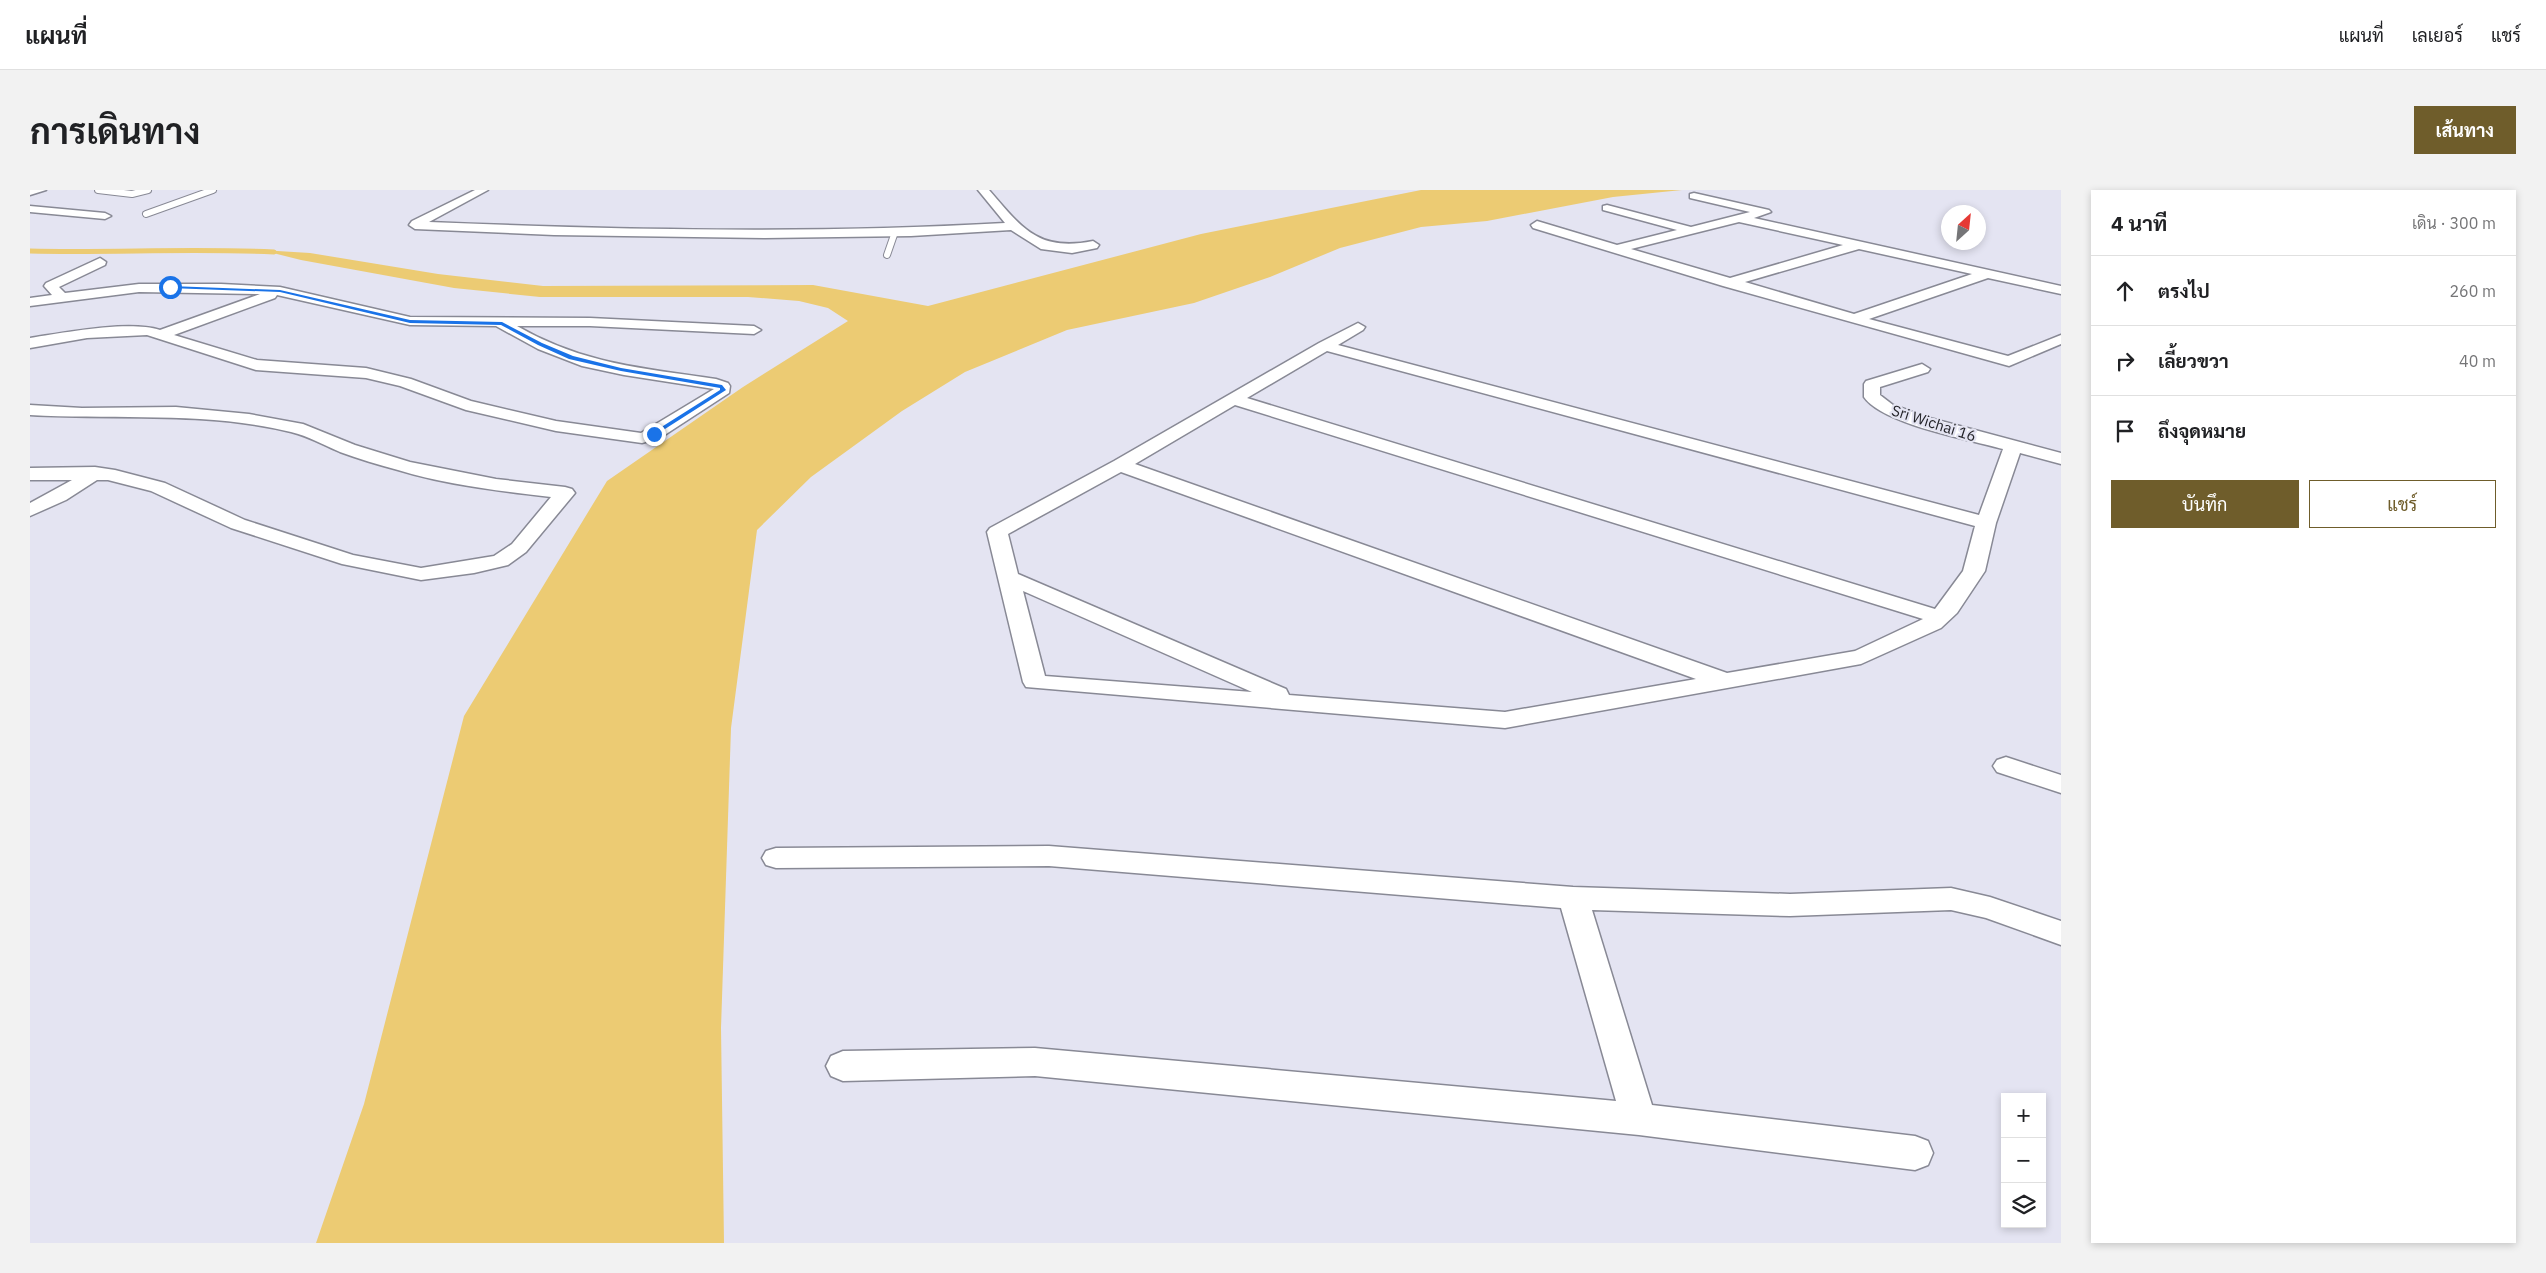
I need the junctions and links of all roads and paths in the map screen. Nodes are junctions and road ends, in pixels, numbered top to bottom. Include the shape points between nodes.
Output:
1 (41, 190) edge
2 (98, 190) edge
3 (148, 190) edge
4 (213, 190) edge
5 (483, 190) edge
6 (983, 190) edge
7 (30, 192) edge
8 (1694, 196) dead end
9 (1608, 208) dead end
10 (30, 209) edge
11 (146, 214) dead end
12 (105, 216) dead end
13 (1741, 219) junction
14 (1537, 225) dead end
15 (1014, 226) junction
16 (1692, 231) junction
17 (895, 232) junction
18 (1093, 245) dead end
19 (1858, 245) junction
20 (1616, 249) junction
21 (887, 255) dead end
22 (100, 262) dead end
23 (1986, 274) junction
24 (1728, 283) junction
25 (2061, 290) edge
26 (280, 291) junction
27 (61, 297) junction
28 (30, 302) edge
29 (1854, 320) junction
30 (502, 323) junction
31 (1358, 327) dead end
32 (754, 330) dead end
33 (162, 334) junction
34 (2061, 339) edge
35 (30, 343) edge
36 (1324, 346) junction
37 (1922, 369) dead end
38 (1232, 399) junction
39 (30, 410) edge
40 (2013, 447) junction
41 (2061, 459) edge
42 (1120, 465) junction
43 (95, 473) junction
44 (30, 474) edge
45 (30, 510) edge
46 (1986, 523) junction
47 (1008, 578) junction
48 (1940, 617) junction
49 (1727, 682) junction
50 (1296, 702) junction
51 (2006, 766) dead end
52 (2061, 784) edge
53 (776, 858) dead end
54 (1573, 898) junction
55 (2061, 933) edge
56 (843, 1066) dead end
57 (1639, 1119) junction
58 (1915, 1153) dead end

1 - 7 street
2 - 3 lane via 132,194
4 - 11 lane
5 - 17 street via 415,225 664,234
6 - 15 street
8 - 13 street via 1765,212
9 - 16 street
10 - 12 street
13 - 16 street
13 - 19 street
14 - 20 street
15 - 17 street
15 - 18 street via 1046,246 1072,249
16 - 20 street
17 - 21 lane
19 - 23 street
19 - 24 street
20 - 24 street
22 - 27 street via 50,286
23 - 25 street
23 - 29 street
24 - 29 street
26 - 27 street via 139,288
26 - 30 street via 410,321
26 - 33 street
27 - 28 street
29 - 34 street via 2009,361
30 - 32 street via 590,322
30 - 33 street via 571,358 621,370 716,384 723,390 654,434 642,438 556,426 466,406 404,382 366,373 256,365
31 - 36 street
33 - 35 street via 148,331 87,334
36 - 38 street
36 - 46 street
37 - 40 street, Sri Wichai 16 via 1872,384 1872,396 1887,409
38 - 42 street
38 - 48 street
39 - 43 street via 176,412 249,419 297,428 406,468 496,485 565,493 519,548 501,561 474,568 421,574 348,560 238,524 158,487
40 - 41 street, Sri Wichai 16
40 - 46 street
42 - 47 street via 997,532
42 - 49 street
43 - 44 street
43 - 45 street
46 - 48 street via 1974,571
47 - 50 street
47 - 50 street via 1035,682
48 - 49 street via 1861,657
49 - 50 street via 1505,720
51 - 52 street
53 - 54 street via 1049,856
54 - 55 street via 1790,905 1951,899 1990,908
54 - 57 street
56 - 57 street via 1035,1062
57 - 58 street

